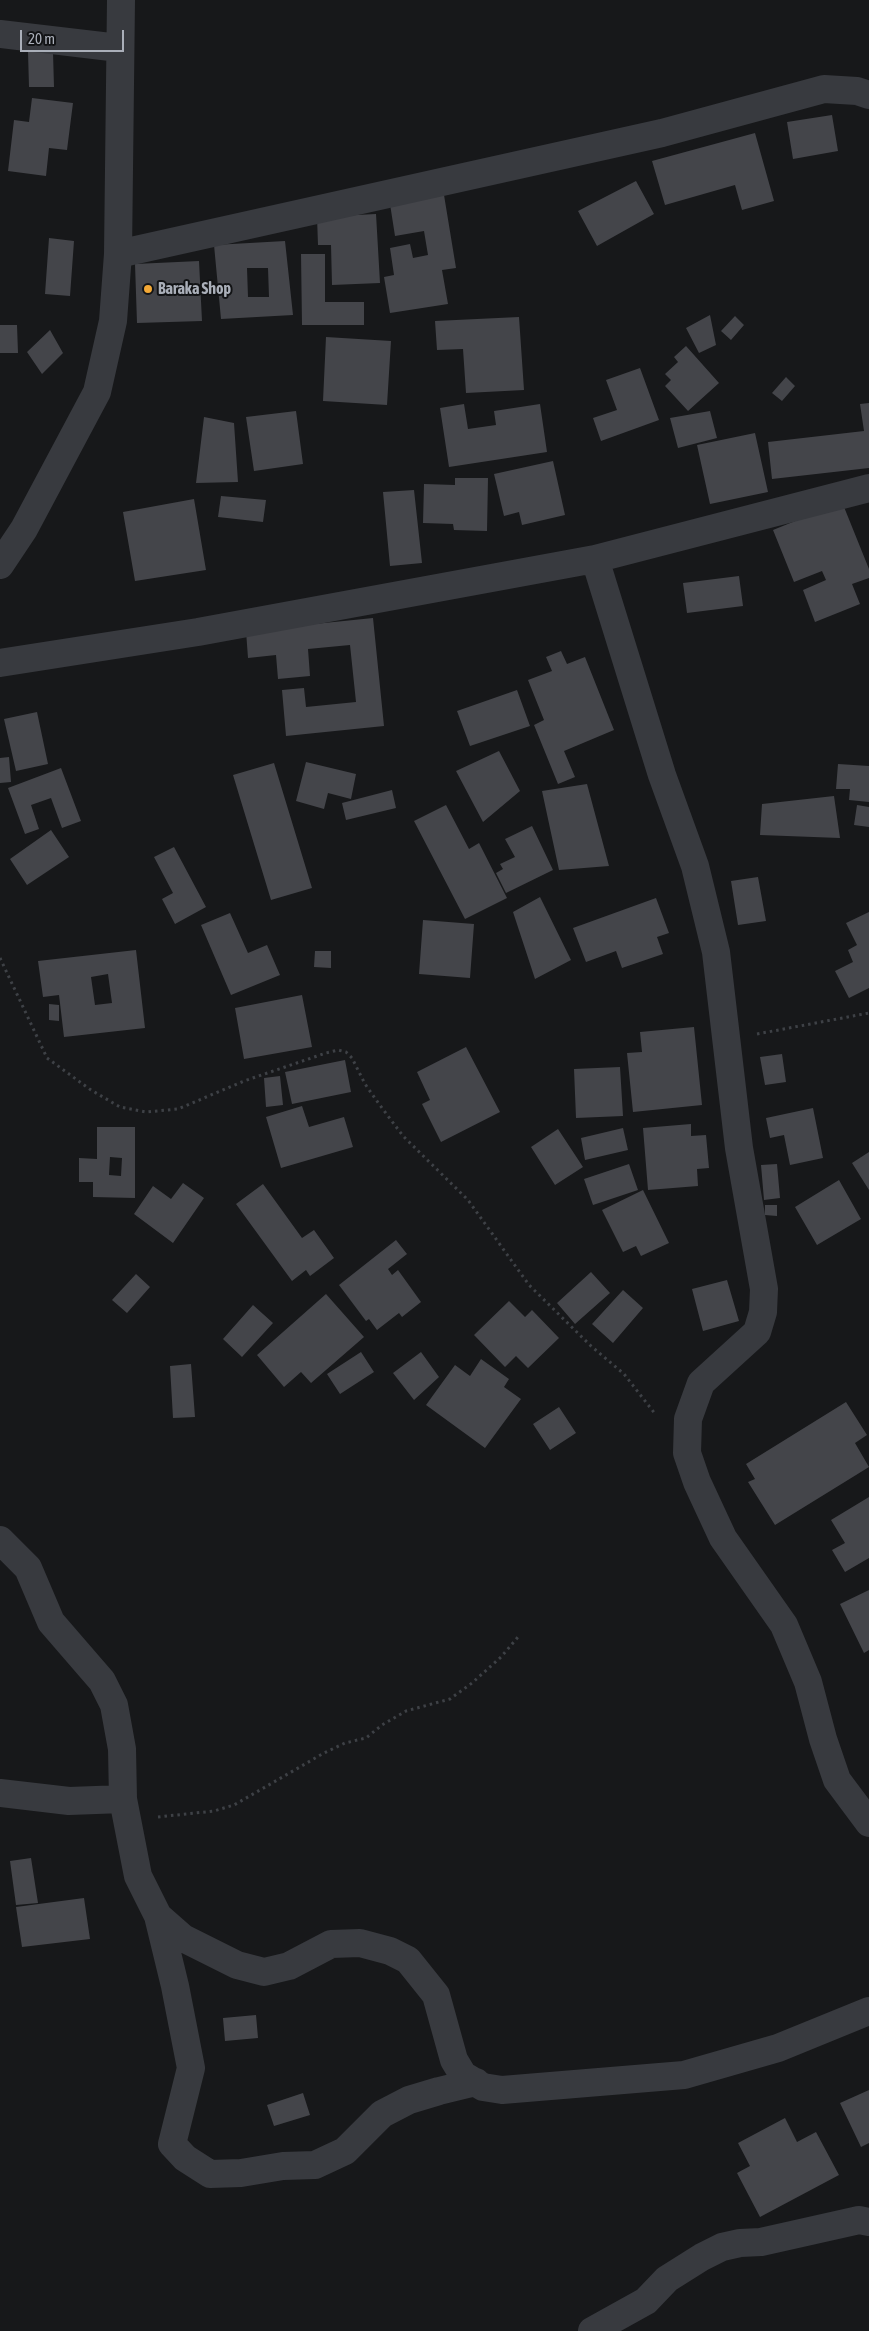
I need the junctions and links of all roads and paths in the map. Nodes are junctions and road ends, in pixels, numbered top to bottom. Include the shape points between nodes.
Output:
1 (121, 0) edge
2 (0, 34) edge
3 (119, 48) junction
4 (869, 95) edge
5 (118, 254) junction
6 (869, 488) edge
7 (595, 559) junction
8 (0, 565) edge
9 (0, 663) edge
10 (0, 958) edge
11 (869, 1013) edge
12 (726, 1032) junction
13 (687, 1453) junction
14 (0, 1540) edge
15 (518, 1637) dead end
16 (0, 1793) edge
17 (124, 1808) junction
18 (869, 1824) edge
19 (158, 1916) junction
20 (869, 2011) edge
21 (476, 2082) junction
22 (869, 2222) edge
23 (592, 2331) edge

1 - 3 street
2 - 3 street
3 - 5 street
4 - 5 street via 858,91 824,90 662,132
5 - 8 street via 113,321 97,392 24,529
6 - 7 street
7 - 9 street via 198,632
7 - 12 street via 662,775 695,866 716,952
10 - 13 path via 47,1058 120,1107 146,1112 178,1109 244,1080 326,1053 346,1052 378,1104 403,1136 468,1200 530,1286 624,1374
11 - 12 path via 762,1034
12 - 13 street via 739,1148 764,1290 763,1312 757,1332 701,1383 688,1419
13 - 18 street via 723,1538 784,1625 808,1682 822,1739 837,1780
14 - 17 street via 28,1568 51,1622 102,1681 114,1705 122,1749
15 - 17 path via 501,1657 450,1699 406,1712 366,1738 324,1753 234,1806 147,1818
16 - 17 street
17 - 19 street via 138,1876
19 - 21 street via 183,1938 237,1965 264,1972 289,1966 331,1944 360,1943 408,1960 436,1995 454,2060 464,2075
19 - 21 street via 191,2068 172,2144 185,2158 210,2174 315,2165 345,2151 382,2114 417,2098
20 - 21 street via 778,2048 684,2075 502,2090 483,2087
22 - 23 street via 859,2220 761,2242 722,2247 667,2279 646,2301

